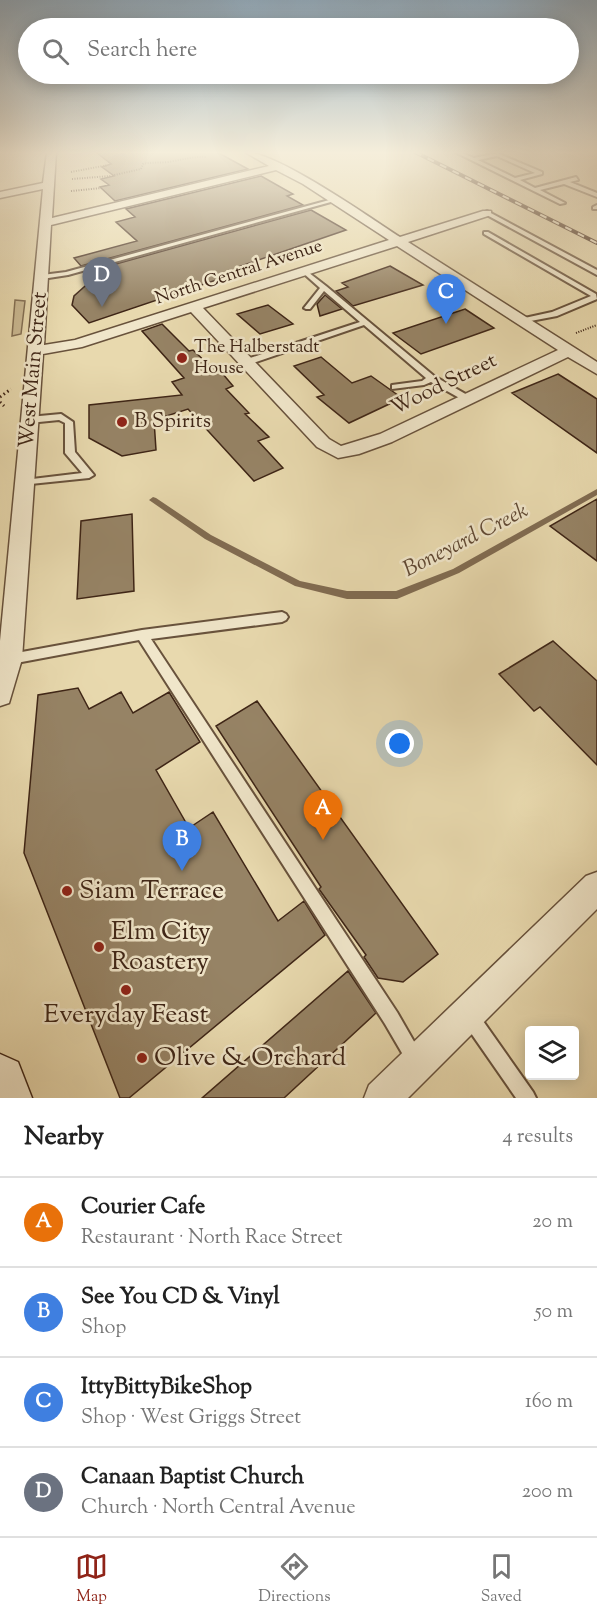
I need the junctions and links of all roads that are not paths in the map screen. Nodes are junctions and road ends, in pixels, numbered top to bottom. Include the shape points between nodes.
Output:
1 (48, 203) edge
2 (128, 203) edge
3 (323, 203) edge
4 (340, 203) edge
5 (488, 213) joint
6 (46, 223) junction
7 (486, 233) dead end
8 (397, 241) junction
9 (304, 271) junction
10 (597, 273) edge
11 (42, 277) junction
12 (324, 287) junction
13 (194, 307) junction
14 (309, 308) dead end
15 (523, 321) junction
16 (366, 322) junction
17 (35, 351) junction
18 (569, 351) junction
19 (247, 362) junction
20 (597, 369) edge
21 (431, 378) junction
22 (395, 387) dead end
23 (466, 398) junction
24 (29, 420) junction
25 (24, 483) junction
26 (282, 617) dead end
27 (142, 635) junction
28 (10, 659) junction
29 (1, 691) edge
30 (597, 887) edge
31 (468, 1015) junction
32 (417, 1064) junction
33 (0, 1080) edge
34 (6, 1098) edge
35 (382, 1098) edge
36 (526, 1098) edge

1 - 6 street, West Main Street
2 - 6 street
3 - 11 lane via 66,274
4 - 8 street
5 - 8 street, North Central Avenue
5 - 10 lane
6 - 11 street, West Main Street
7 - 15 lane via 594,295 554,314
8 - 9 street, North Central Avenue
8 - 15 street
9 - 12 lane
9 - 13 street, North Central Avenue
11 - 17 street, West Main Street
12 - 14 lane
12 - 16 lane
13 - 17 street, North Central Avenue via 67,347
13 - 19 street
15 - 18 street
16 - 19 lane
16 - 21 lane
17 - 24 street, West Main Street
18 - 20 street
18 - 23 street, Wood Street
19 - 23 street, Wood Street via 323,443 338,452 386,438
21 - 22 lane
21 - 23 lane
24 - 25 street, West Main Street
24 - 25 lane via 61,417 69,422 70,453 89,475
25 - 28 street, West Main Street
26 - 27 lane
27 - 28 lane
27 - 32 lane via 392,1018
28 - 29 street, West Main Street
30 - 31 street
31 - 32 street
31 - 36 lane
32 - 35 street
33 - 34 main road

